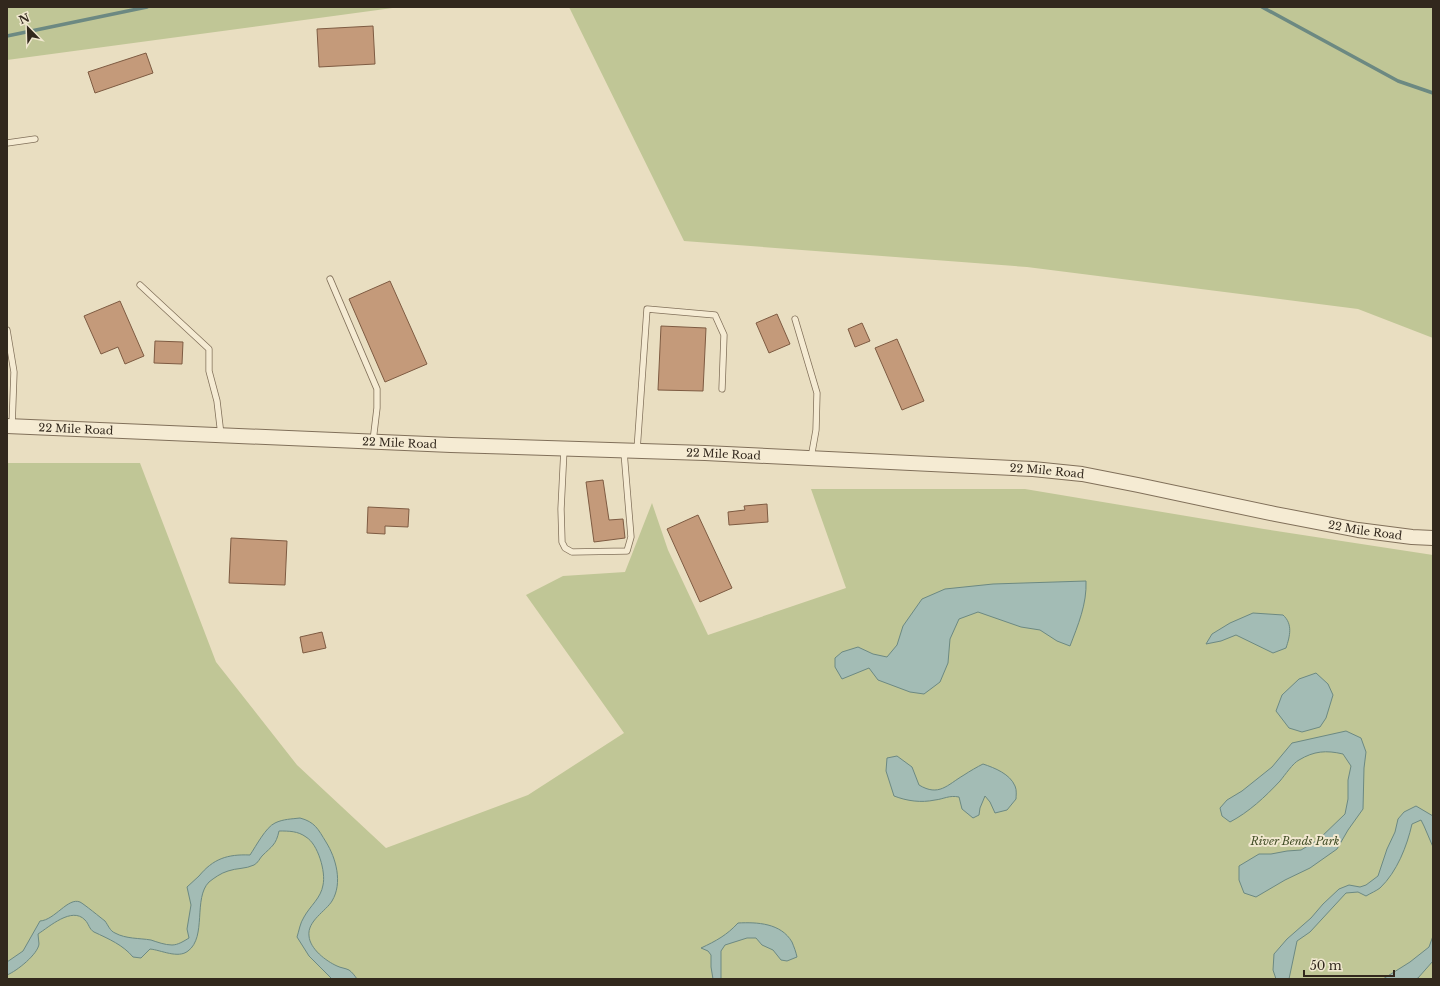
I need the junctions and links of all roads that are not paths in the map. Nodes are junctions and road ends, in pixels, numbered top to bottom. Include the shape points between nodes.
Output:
1 (35, 140) dead end
2 (7, 143) edge
3 (330, 279) dead end
4 (140, 285) dead end
5 (795, 319) dead end
6 (7, 330) edge
7 (722, 388) dead end
8 (10, 426) edge
9 (221, 435) junction
10 (373, 442) junction
11 (564, 448) junction
12 (631, 451) junction
13 (811, 458) junction
14 (1433, 538) edge

1 - 2 lane
3 - 10 lane via 377,389
4 - 9 lane via 209,349 209,371 217,401
5 - 13 lane via 817,393 816,430
6 - 8 lane via 14,372
7 - 12 lane via 724,336 715,315 647,309
8 - 9 street, 22 Mile Road
9 - 10 street, 22 Mile Road
10 - 11 street, 22 Mile Road
11 - 12 street, 22 Mile Road
11 - 12 lane via 562,542 565,548 572,552 627,551 631,537
12 - 13 street, 22 Mile Road
13 - 14 street, 22 Mile Road via 1033,469 1082,474 1358,530

